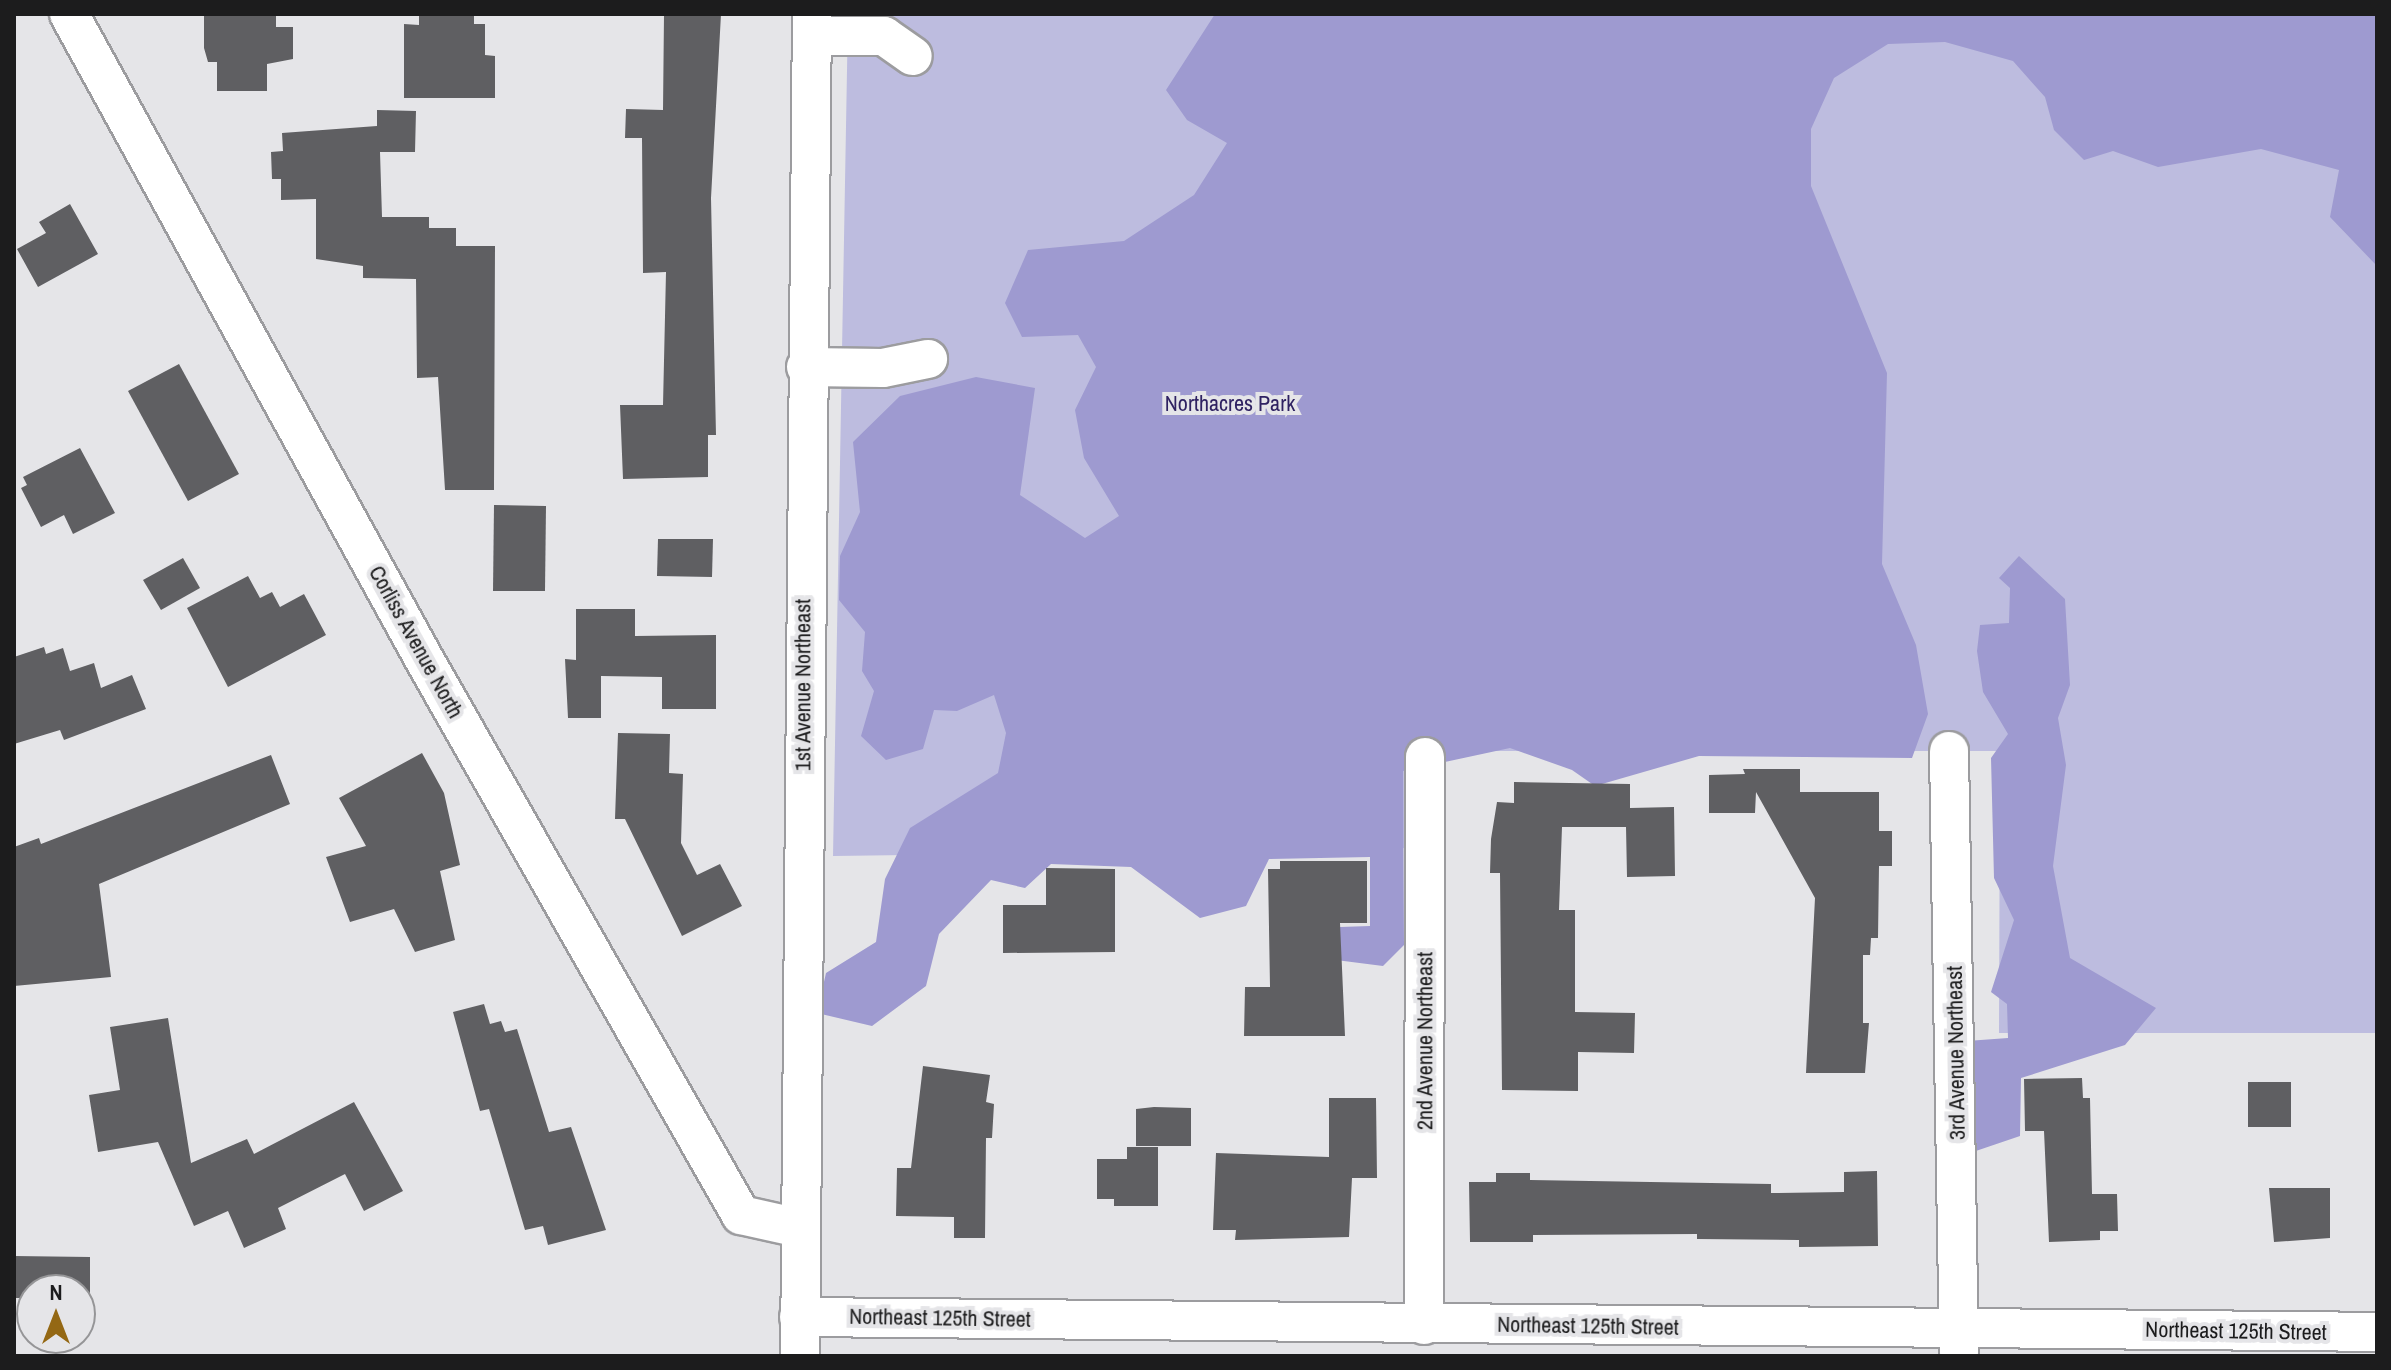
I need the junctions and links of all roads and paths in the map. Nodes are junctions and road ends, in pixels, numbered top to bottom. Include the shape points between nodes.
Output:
1 (69, 14) edge
2 (812, 25) edge
3 (913, 56) dead end
4 (928, 359) dead end
5 (806, 367) junction
6 (1949, 751) dead end
7 (1425, 757) dead end
8 (799, 1228) junction
9 (799, 1317) junction
10 (1424, 1325) junction
11 (2377, 1332) edge
12 (1959, 1343) edge
13 (800, 1356) edge

1 - 8 street, Corliss Avenue North via 424,659 741,1215
2 - 3 street via 884,36
2 - 5 street, 1st Avenue Northeast
4 - 5 street via 883,368
5 - 8 street, 1st Avenue Northeast
6 - 12 street, 3rd Avenue Northeast
7 - 10 street, 2nd Avenue Northeast
8 - 9 street, 1st Avenue Northeast
9 - 10 street, Northeast 125th Street
9 - 13 street, 1st Avenue Northeast
10 - 12 street, Northeast 125th Street
11 - 12 street, Northeast 125th Street

